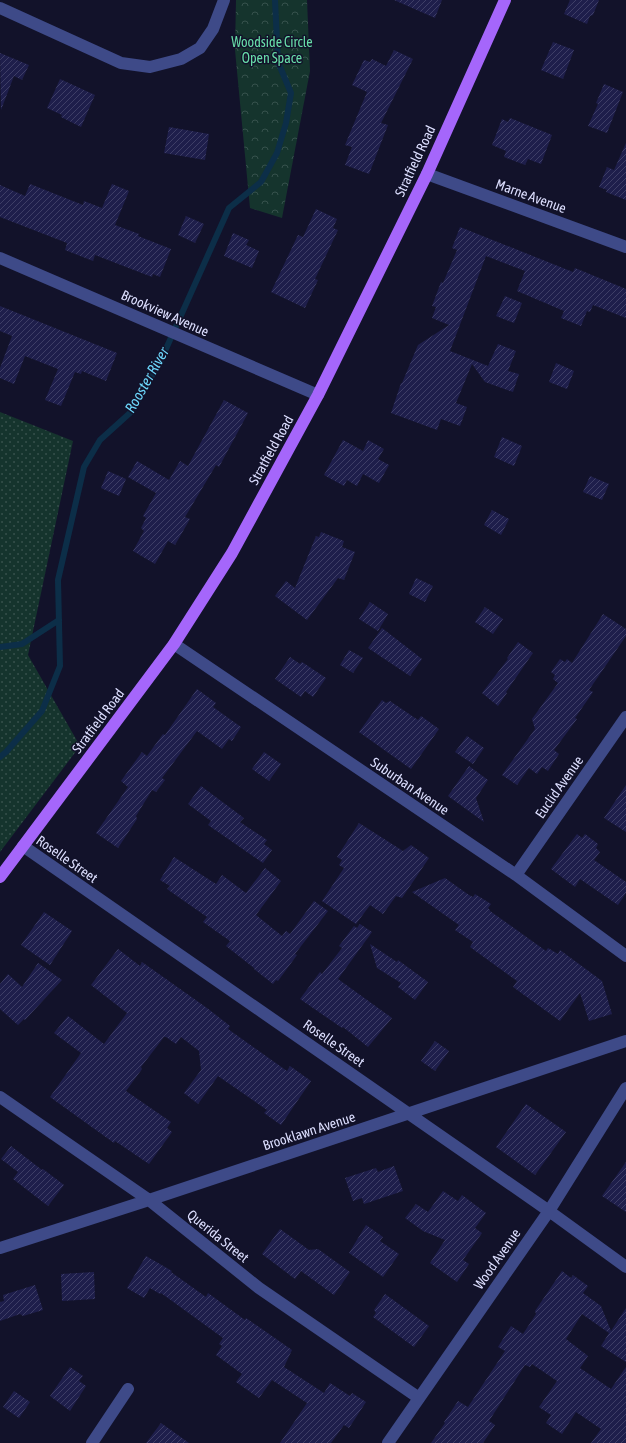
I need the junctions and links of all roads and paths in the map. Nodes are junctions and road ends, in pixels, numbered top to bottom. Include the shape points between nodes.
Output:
1 (224, 0) edge
2 (505, 0) edge
3 (0, 8) edge
4 (426, 174) junction
5 (626, 247) edge
6 (0, 258) edge
7 (318, 395) junction
8 (174, 644) junction
9 (626, 717) edge
10 (23, 846) junction
11 (516, 875) junction
12 (0, 877) edge
13 (626, 956) edge
14 (626, 1041) edge
15 (626, 1088) edge
16 (0, 1097) edge
17 (409, 1114) junction
18 (149, 1200) junction
19 (549, 1211) junction
20 (0, 1248) edge
21 (626, 1267) edge
22 (128, 1389) dead end
23 (419, 1398) junction
24 (92, 1443) edge
25 (388, 1443) edge

1 - 3 street via 213,29 200,48 181,59 150,67 121,63
2 - 4 main road, Stratfield Road
4 - 5 street, Marne Avenue
4 - 7 main road, Stratfield Road
6 - 7 street, Brookview Avenue
7 - 8 main road, Stratfield Road via 232,553
8 - 10 main road, Stratfield Road
8 - 11 street, Suburban Avenue
9 - 11 street, Euclid Avenue
10 - 12 main road, Stratfield Road
10 - 17 street, Roselle Street
11 - 13 street, Suburban Avenue
14 - 17 street, Brooklawn Avenue
15 - 19 street, Wood Avenue
16 - 18 street, Querida Street
17 - 18 street, Brooklawn Avenue
17 - 19 street, Roselle Street
18 - 20 street, Brooklawn Avenue
18 - 23 street, Querida Street via 259,1288
19 - 21 street, Roselle Street
19 - 23 street, Wood Avenue
22 - 24 street
23 - 25 street, Wood Avenue

